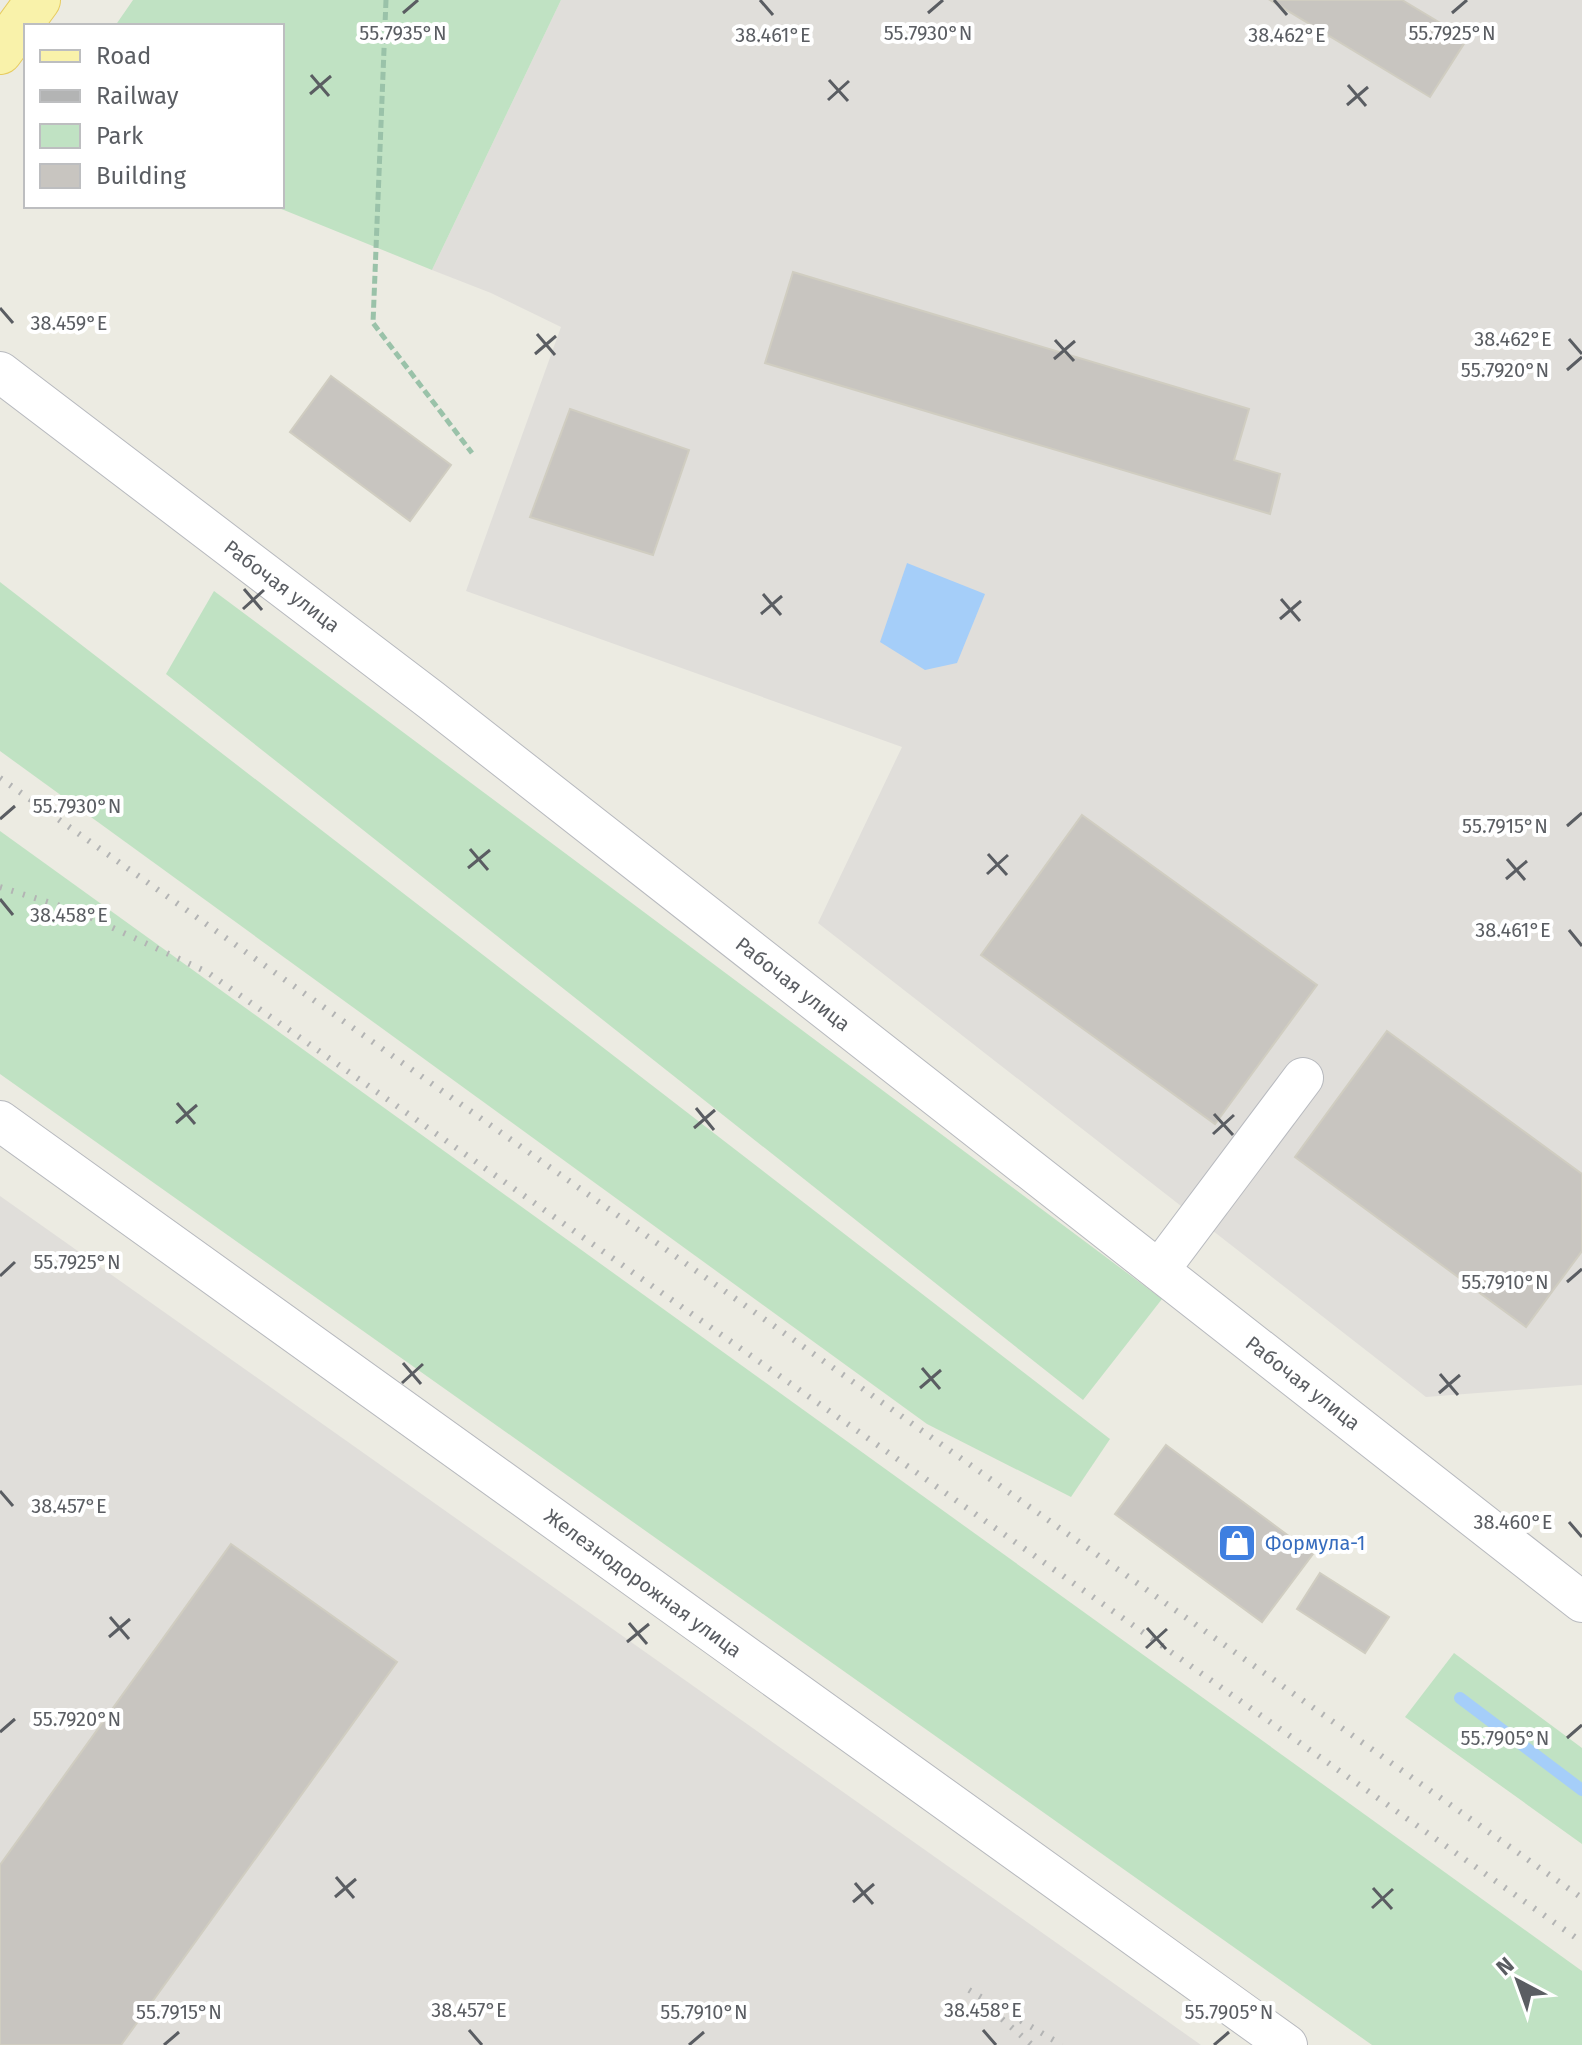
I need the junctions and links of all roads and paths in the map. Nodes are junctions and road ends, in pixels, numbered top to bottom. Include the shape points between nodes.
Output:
1 (38, 0) edge
2 (386, 0) edge
3 (0, 52) edge
4 (0, 372) edge
5 (472, 453) dead end
6 (1303, 1078) dead end
7 (0, 1121) edge
8 (1159, 1270) junction
9 (1582, 1602) edge
10 (1287, 2045) edge

1 - 3 main road
2 - 5 path via 373,323
4 - 8 street, Рабочая улица via 431,700
6 - 8 street
7 - 10 street, Железнодорожная улица
8 - 9 street, Рабочая улица

